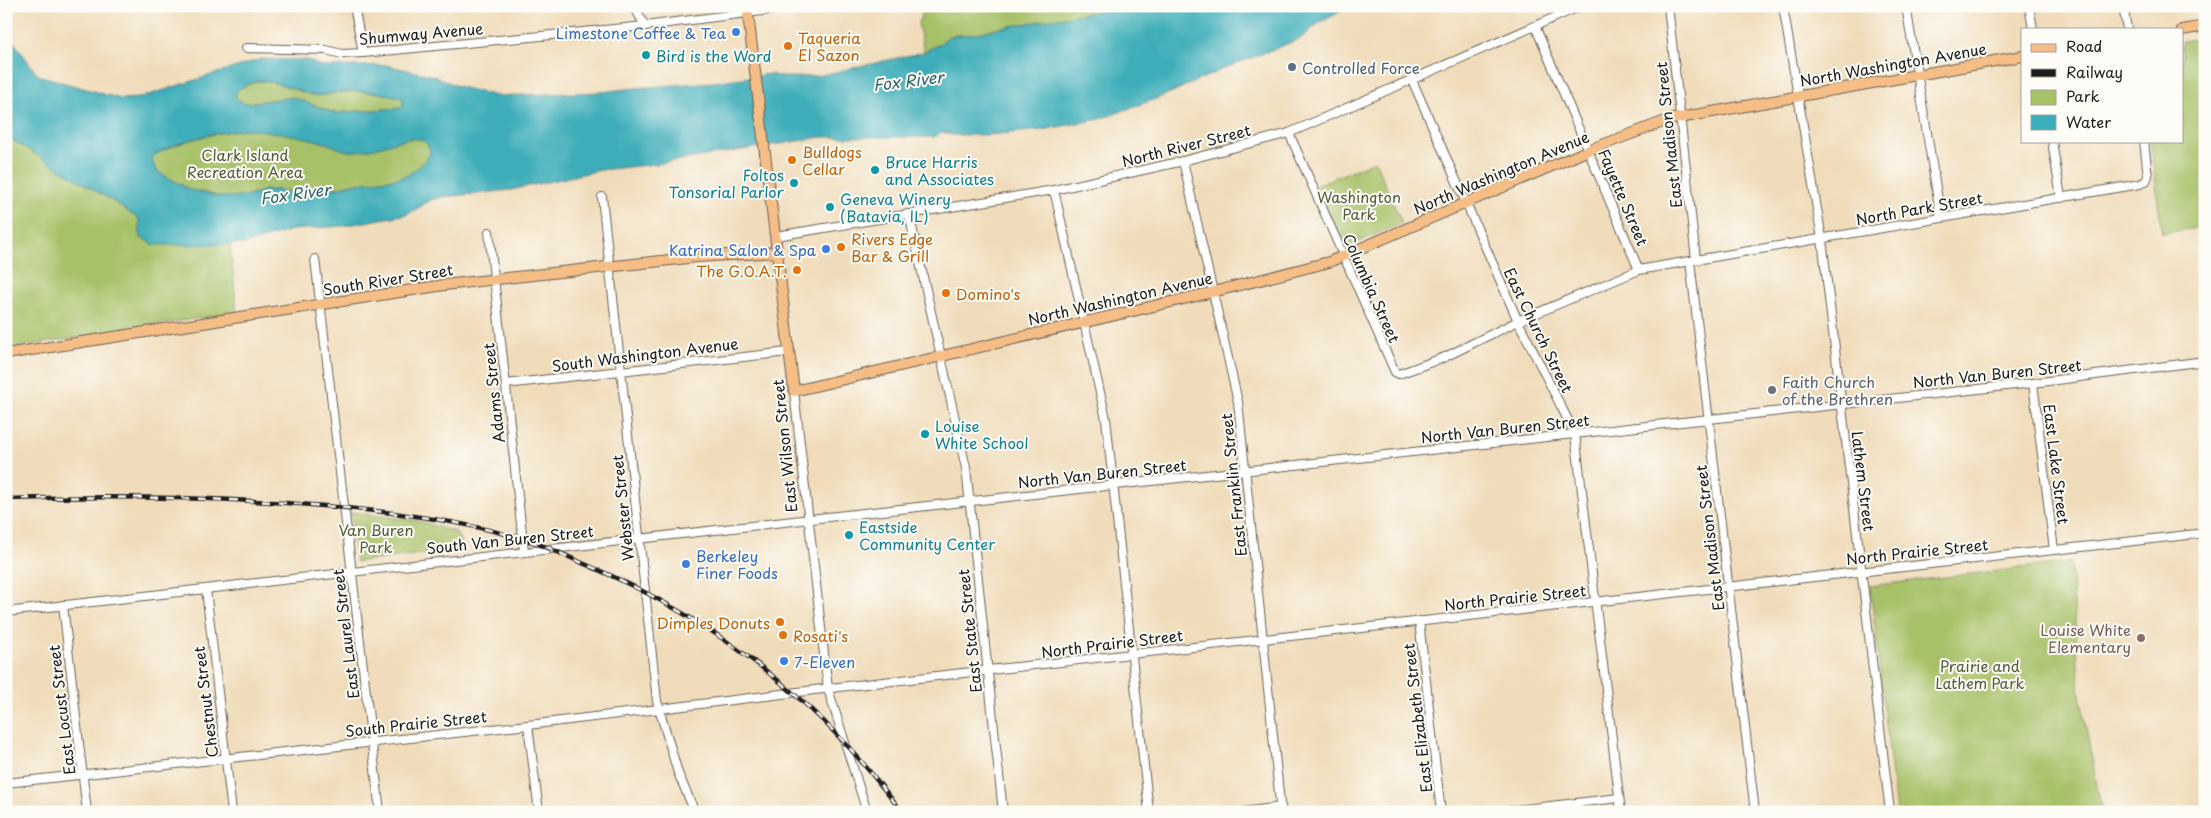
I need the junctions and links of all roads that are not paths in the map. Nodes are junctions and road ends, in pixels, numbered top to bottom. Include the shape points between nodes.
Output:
1 (354, 6) edge
2 (634, 6) edge
3 (800, 6) edge
4 (1580, 6) edge
5 (1668, 6) edge
6 (1783, 6) edge
7 (1906, 6) edge
8 (2029, 6) edge
9 (2124, 6) edge
10 (748, 10) edge
11 (645, 26) junction
12 (1535, 26) junction
13 (2205, 26) edge
14 (2033, 28) edge
15 (2127, 28) edge
16 (2184, 30) edge
17 (246, 48) dead end
18 (363, 53) junction
19 (2021, 56) edge
20 (1918, 75) junction
21 (1412, 80) junction
22 (1798, 96) junction
23 (1680, 117) junction
24 (1289, 133) junction
25 (2052, 142) edge
26 (2144, 142) edge
27 (1589, 150) junction
28 (1183, 161) junction
29 (1054, 190) junction
30 (602, 196) dead end
31 (2061, 198) junction
32 (1466, 202) junction
33 (909, 214) junction
34 (1942, 218) junction
35 (488, 232) dead end
36 (776, 236) junction
37 (1822, 239) junction
38 (777, 252) junction
39 (1343, 257) junction
40 (315, 259) dead end
41 (1693, 261) junction
42 (610, 266) junction
43 (1640, 270) junction
44 (494, 279) junction
45 (1213, 292) junction
46 (321, 304) junction
47 (1518, 321) junction
48 (1084, 322) junction
49 (788, 352) junction
50 (6, 354) edge
51 (942, 355) junction
52 (2205, 362) edge
53 (621, 371) junction
54 (1395, 372) joint
55 (2033, 383) junction
56 (506, 384) junction
57 (794, 391) junction
58 (1841, 404) junction
59 (1709, 419) junction
60 (1575, 434) junction
61 (1246, 471) junction
62 (1113, 486) junction
63 (970, 502) junction
64 (808, 519) junction
65 (2205, 533) edge
66 (639, 539) junction
67 (2054, 550) junction
68 (524, 551) junction
69 (352, 571) junction
70 (1862, 571) junction
71 (1728, 586) junction
72 (206, 590) junction
73 (1594, 602) junction
74 (63, 605) junction
75 (6, 612) edge
76 (1419, 621) junction
77 (1264, 639) junction
78 (1130, 654) junction
79 (987, 671) junction
80 (828, 689) junction
81 (659, 710) junction
82 (528, 725) junction
83 (372, 741) junction
84 (225, 757) junction
85 (83, 774) junction
86 (6, 782) edge
87 (1619, 798) junction
88 (1281, 810) edge
89 (87, 812) edge
90 (232, 812) edge
91 (380, 812) edge
92 (539, 812) edge
93 (695, 812) edge
94 (867, 812) edge
95 (1003, 812) edge
96 (1149, 812) edge
97 (1244, 812) edge
98 (1441, 812) edge
99 (1499, 812) edge
100 (1621, 812) edge
101 (1755, 812) edge
102 (1890, 812) edge

1 - 18 street
2 - 11 street
3 - 10 street, Shumway Avenue
4 - 12 street, North River Street
5 - 23 street, East Madison Street
6 - 22 street, Lathem Street
7 - 20 street
8 - 14 street
9 - 15 street
10 - 11 street, Shumway Avenue
10 - 36 main road, East Wilson Street
11 - 18 street, Shumway Avenue
12 - 21 street, North River Street
12 - 27 street, Fayette Street
13 - 16 main road
17 - 18 street, Shumway Avenue
19 - 20 main road, North Washington Avenue
20 - 22 main road, North Washington Avenue
20 - 34 street
21 - 24 street, North River Street
21 - 32 street, East Church Street
22 - 23 main road, North Washington Avenue
22 - 37 street, Lathem Street
23 - 27 main road, North Washington Avenue
23 - 41 street, East Madison Street
24 - 28 street, North River Street
24 - 39 street, Columbia Street
25 - 31 street
26 - 31 street, North Park Street via 2148,170 2146,181
27 - 32 main road, North Washington Avenue
27 - 43 street, Fayette Street
28 - 29 street, North River Street
28 - 45 street, East Franklin Street
29 - 33 street, North River Street
29 - 48 street
30 - 42 street, Webster Street
31 - 34 street, North Park Street
32 - 39 main road, North Washington Avenue
32 - 47 street, East Church Street
33 - 36 street, North River Street
33 - 51 street, East State Street
34 - 37 street, North Park Street
35 - 44 street, Adams Street
36 - 38 main road, East Wilson Street
37 - 41 street, North Park Street
37 - 58 street, Lathem Street
38 - 42 main road, South River Street
38 - 49 main road, East Wilson Street
39 - 45 main road, North Washington Avenue
39 - 54 street, Columbia Street
40 - 46 street, East Laurel Street
41 - 43 street, North Park Street
41 - 59 street, East Madison Street
42 - 44 main road, South River Street
42 - 53 street, Webster Street
43 - 47 street, North Park Street
44 - 46 main road, South River Street
44 - 56 street, Adams Street
45 - 48 main road, North Washington Avenue
45 - 61 street, East Franklin Street via 1238,402
46 - 50 main road, South River Street
46 - 69 street, East Laurel Street
47 - 54 street, North Park Street via 1445,357 1400,374
47 - 60 street, East Church Street
48 - 51 main road, North Washington Avenue
48 - 62 street via 1106,419
49 - 53 street, South Washington Avenue
49 - 57 main road, East Wilson Street
51 - 57 main road, North Washington Avenue
51 - 63 street, East State Street
52 - 55 street, North Van Buren Street
53 - 56 street, South Washington Avenue
53 - 66 street, Webster Street
55 - 58 street, North Van Buren Street
55 - 67 street, East Lake Street
56 - 68 street, Adams Street
57 - 64 street, East Wilson Street
58 - 59 street, North Van Buren Street
58 - 70 street, Lathem Street
59 - 60 street, North Van Buren Street
59 - 71 street, East Madison Street
60 - 61 street, North Van Buren Street
60 - 73 street, East Church Street
61 - 62 street, North Van Buren Street
61 - 77 street, East Franklin Street
62 - 63 street, North Van Buren Street
62 - 78 street
63 - 64 street, North Van Buren Street
63 - 79 street, East State Street
64 - 66 street, South Van Buren Street
64 - 80 street, East Wilson Street
65 - 67 street, North Prairie Street
66 - 68 street, South Van Buren Street
66 - 81 street, Webster Street
67 - 70 street, North Prairie Street
68 - 69 street, South Van Buren Street
69 - 72 street, South Van Buren Street
69 - 83 street, East Laurel Street
70 - 71 street, North Prairie Street
70 - 102 street, Lathem Street
71 - 73 street, North Prairie Street
71 - 101 street, East Madison Street
72 - 74 street, South Van Buren Street
72 - 84 street, Chestnut Street
73 - 76 street, North Prairie Street
73 - 87 street, East Church Street
74 - 75 street, South Van Buren Street
74 - 85 street, East Locust Street
76 - 77 street, North Prairie Street
76 - 98 street, East Elizabeth Street
77 - 78 street, North Prairie Street
77 - 88 street, East Franklin Street
78 - 79 street, North Prairie Street
78 - 96 street
79 - 80 street, North Prairie Street
79 - 95 street, East State Street
80 - 81 street, South Prairie Street
80 - 94 street, East Wilson Street
81 - 82 street, South Prairie Street
81 - 93 street, Webster Street via 678,773
82 - 83 street, South Prairie Street
82 - 92 street
83 - 84 street, South Prairie Street
83 - 91 street, East Laurel Street
84 - 85 street, South Prairie Street
84 - 90 street, Chestnut Street
85 - 86 street, South Prairie Street
85 - 89 street, East Locust Street
87 - 99 street
87 - 100 street, East Church Street
88 - 97 street

